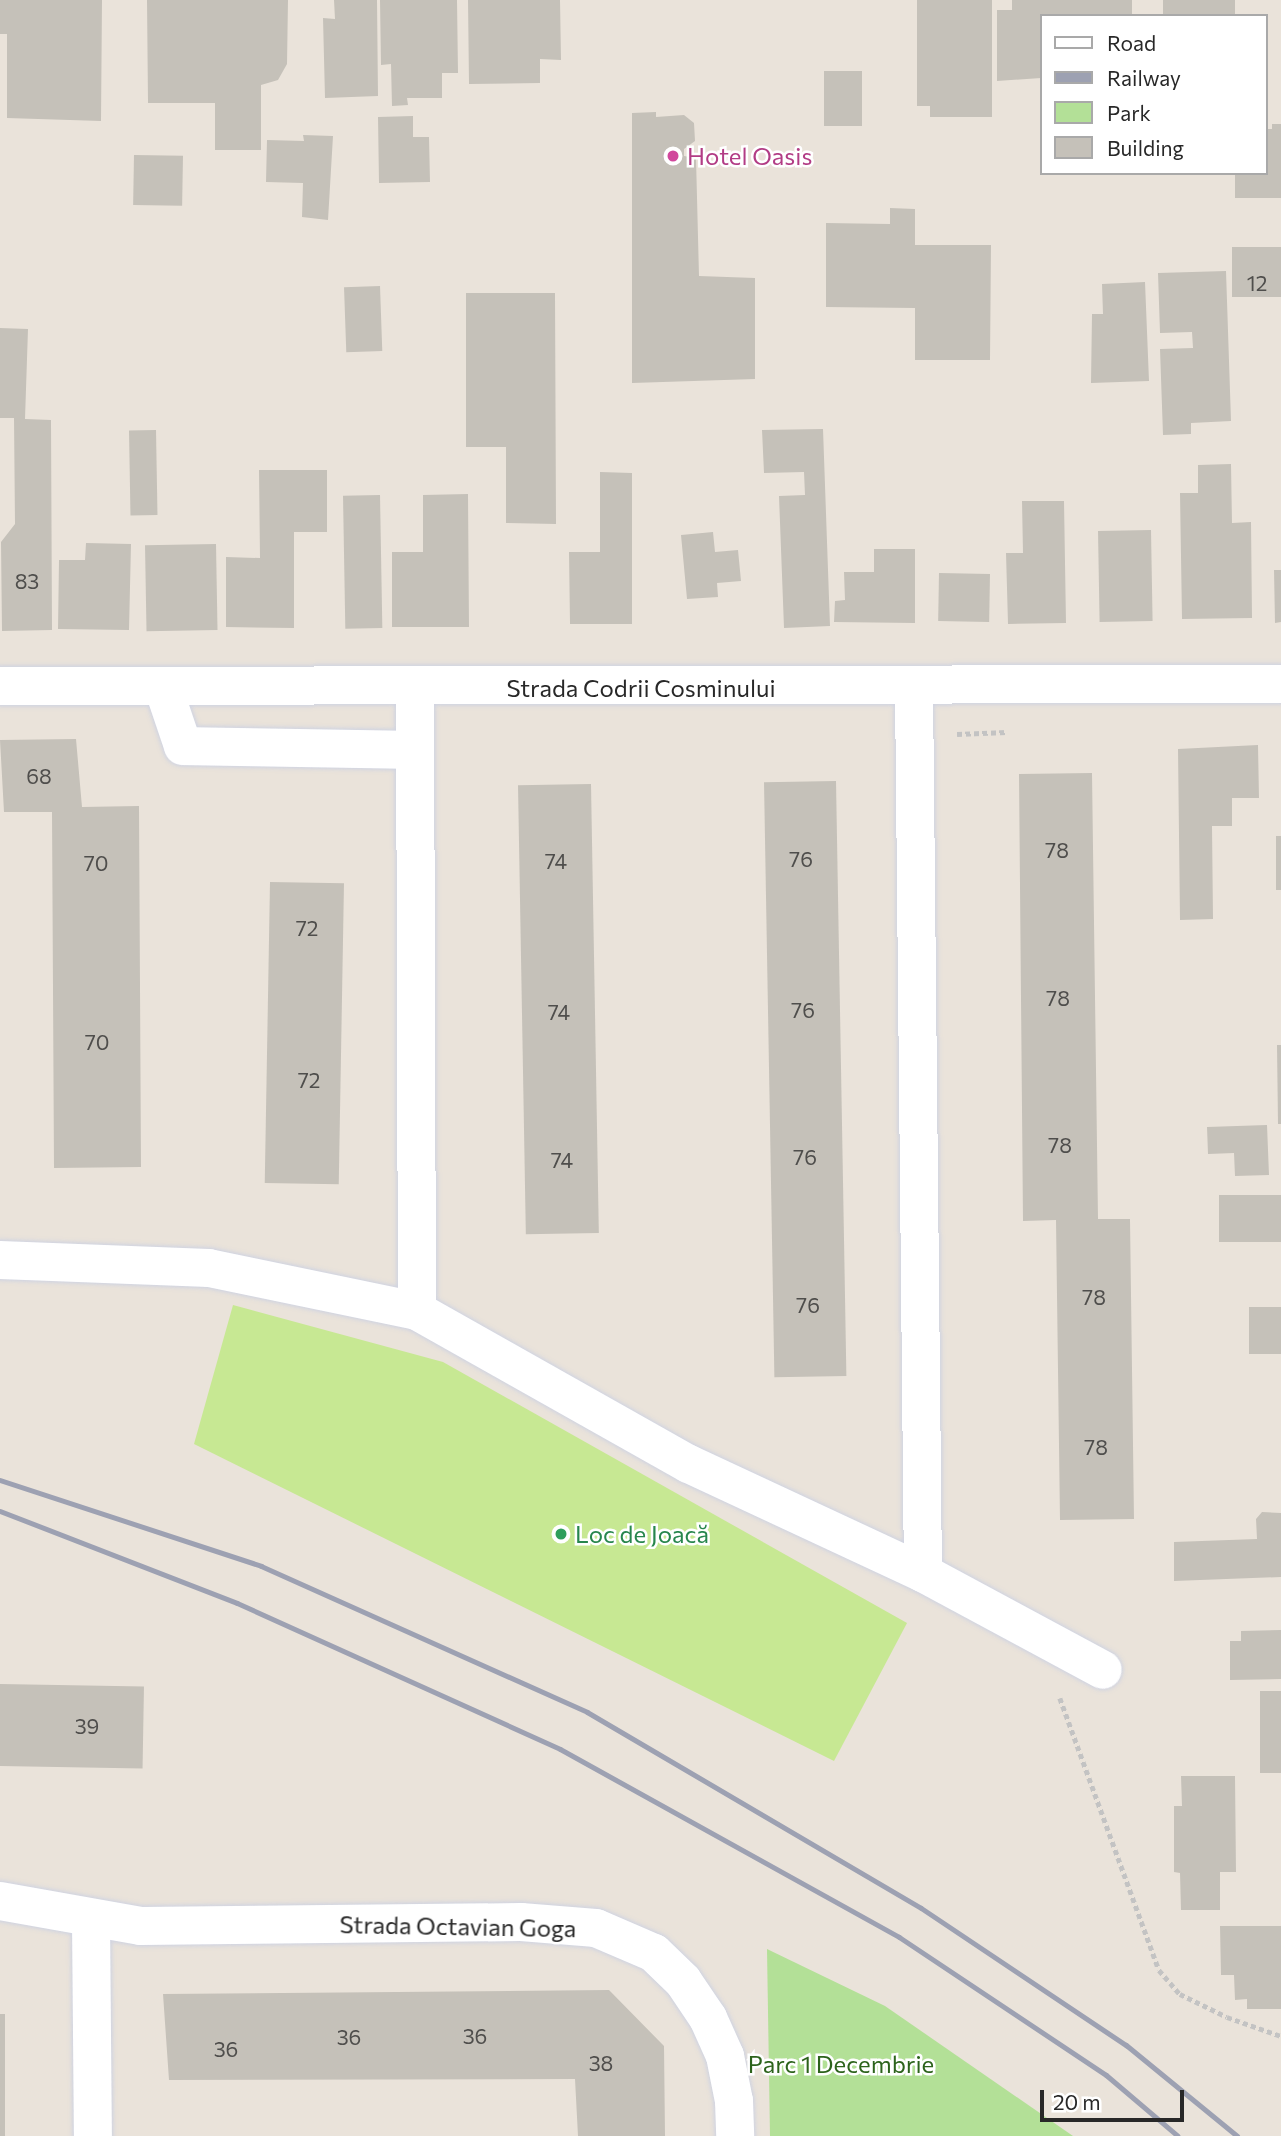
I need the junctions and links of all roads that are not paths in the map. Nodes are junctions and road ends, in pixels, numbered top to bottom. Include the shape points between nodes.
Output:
1 (1281, 684) edge
2 (0, 686) edge
3 (163, 687) junction
4 (415, 688) junction
5 (914, 688) junction
6 (414, 750) junction
7 (0, 1260) edge
8 (417, 1311) junction
9 (923, 1573) junction
10 (1103, 1670) dead end
11 (0, 1901) edge
12 (91, 1919) junction
13 (93, 2136) edge
14 (735, 2136) edge

1 - 5 street, Strada Codrii Cosminului
2 - 3 street, Strada Codrii Cosminului
3 - 4 street, Strada Codrii Cosminului
3 - 6 street via 183,746
4 - 5 street, Strada Codrii Cosminului
4 - 6 street
5 - 9 street
6 - 8 street
7 - 8 street via 209,1268
8 - 9 street via 689,1464
9 - 10 street
11 - 12 street, Strada Octavian Goga
12 - 13 street
12 - 14 street, Strada Octavian Goga via 141,1926 521,1922 596,1928 654,1953 683,1981 708,2018 724,2056 734,2101

